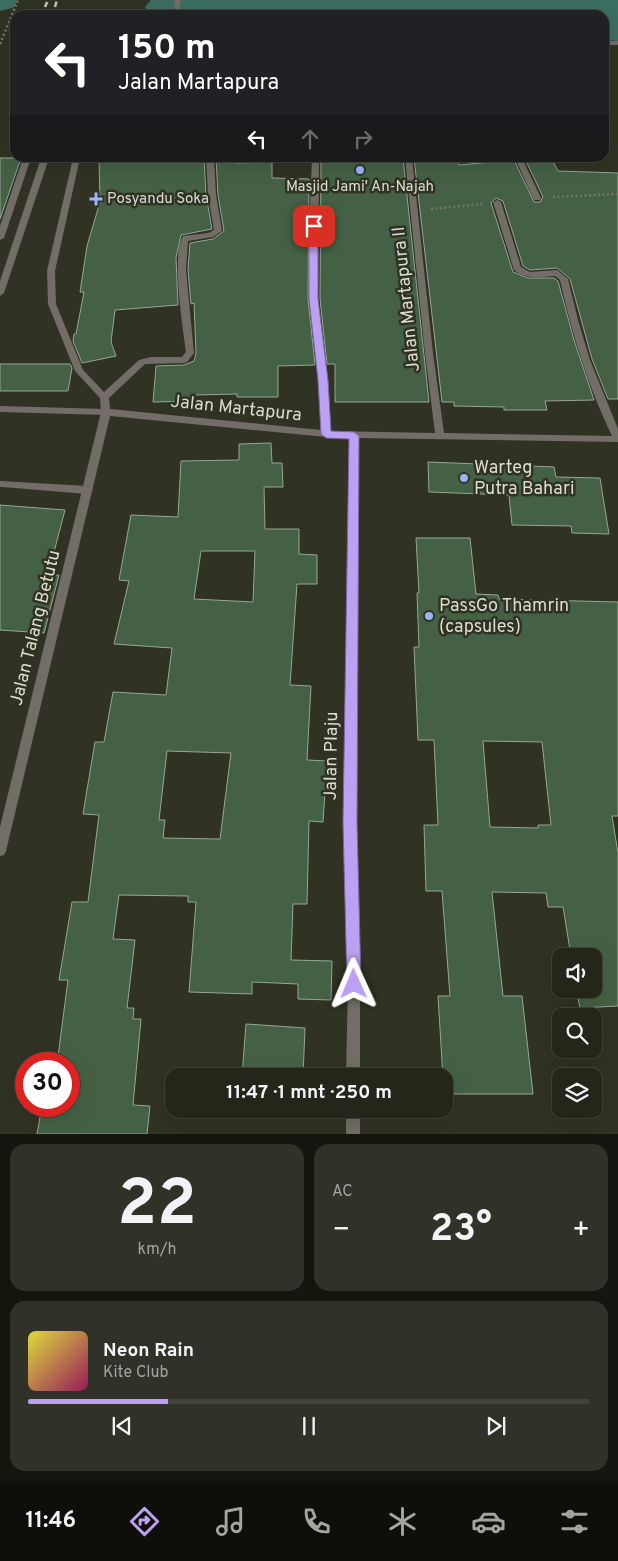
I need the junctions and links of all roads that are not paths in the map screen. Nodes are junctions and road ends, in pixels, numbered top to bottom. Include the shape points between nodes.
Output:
1 (26, 162) edge
2 (44, 162) edge
3 (75, 162) edge
4 (210, 162) edge
5 (316, 162) edge
6 (409, 162) edge
7 (520, 162) edge
8 (537, 198) dead end
9 (497, 202) dead end
10 (0, 238) edge
11 (0, 293) edge
12 (104, 397) junction
13 (0, 409) edge
14 (106, 412) junction
15 (326, 434) junction
16 (354, 436) junction
17 (440, 436) junction
18 (618, 439) edge
19 (2, 484) dead end
20 (87, 490) junction
21 (0, 851) edge
22 (353, 1068) edge
23 (353, 1118) edge
24 (353, 1134) edge

1 - 10 street
2 - 11 street
3 - 12 street via 51,271 52,304 79,371
4 - 12 street via 218,231 184,241 182,270 190,353 184,360 142,362
5 - 15 street via 314,299
6 - 17 street, Jalan Martapura II
7 - 8 street
9 - 18 street via 520,272 557,273 564,278 578,339
12 - 14 street
13 - 14 street, Jalan Martapura
14 - 15 street, Jalan Martapura
14 - 20 street, Jalan Talang Betutu
15 - 16 street, Jalan Martapura
16 - 17 street, Jalan Martapura
16 - 22 street, Jalan Plaju via 350,822
17 - 18 street, Jalan Martapura
19 - 20 street
20 - 21 street, Jalan Talang Betutu
23 - 24 street

